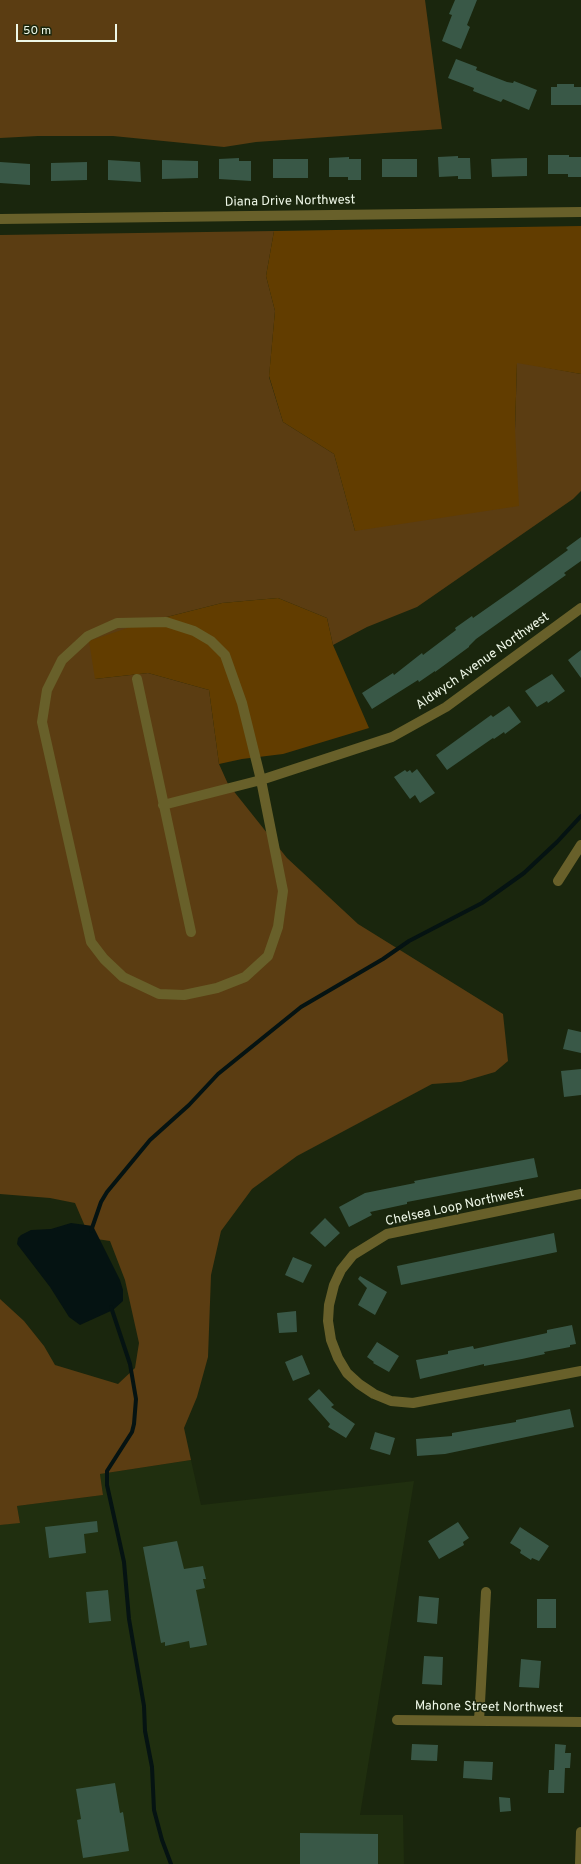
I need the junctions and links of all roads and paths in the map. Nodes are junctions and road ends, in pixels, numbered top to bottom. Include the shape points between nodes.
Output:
1 (581, 212) edge
2 (0, 219) edge
3 (581, 608) edge
4 (137, 679) dead end
5 (261, 780) junction
6 (163, 805) junction
7 (581, 845) edge
8 (558, 881) dead end
9 (191, 932) dead end
10 (581, 1194) edge
11 (581, 1371) edge
12 (486, 1592) dead end
13 (397, 1720) dead end
14 (479, 1721) junction
15 (581, 1722) edge
16 (581, 1832) edge
17 (580, 1864) edge

1 - 2 street, Diana Drive Northwest
3 - 5 street, Aldwych Avenue Northwest via 446,707 418,723 392,736
4 - 6 street
5 - 5 street via 283,891 278,927 268,956 245,977 217,988 184,995 158,994 123,977 91,942 42,722 47,690 62,660 88,636 117,624 166,622 194,631 211,641 225,655 242,703
5 - 6 street, Aldwych Avenue Northwest
6 - 9 street
7 - 8 street
10 - 11 street, Chelsea Loop Northwest via 386,1234 353,1255 341,1270 334,1285 328,1321 331,1340 347,1373 374,1394 392,1402 413,1403
12 - 14 street
13 - 14 street, Mahone Street Northwest
14 - 15 street, Mahone Street Northwest
16 - 17 street

